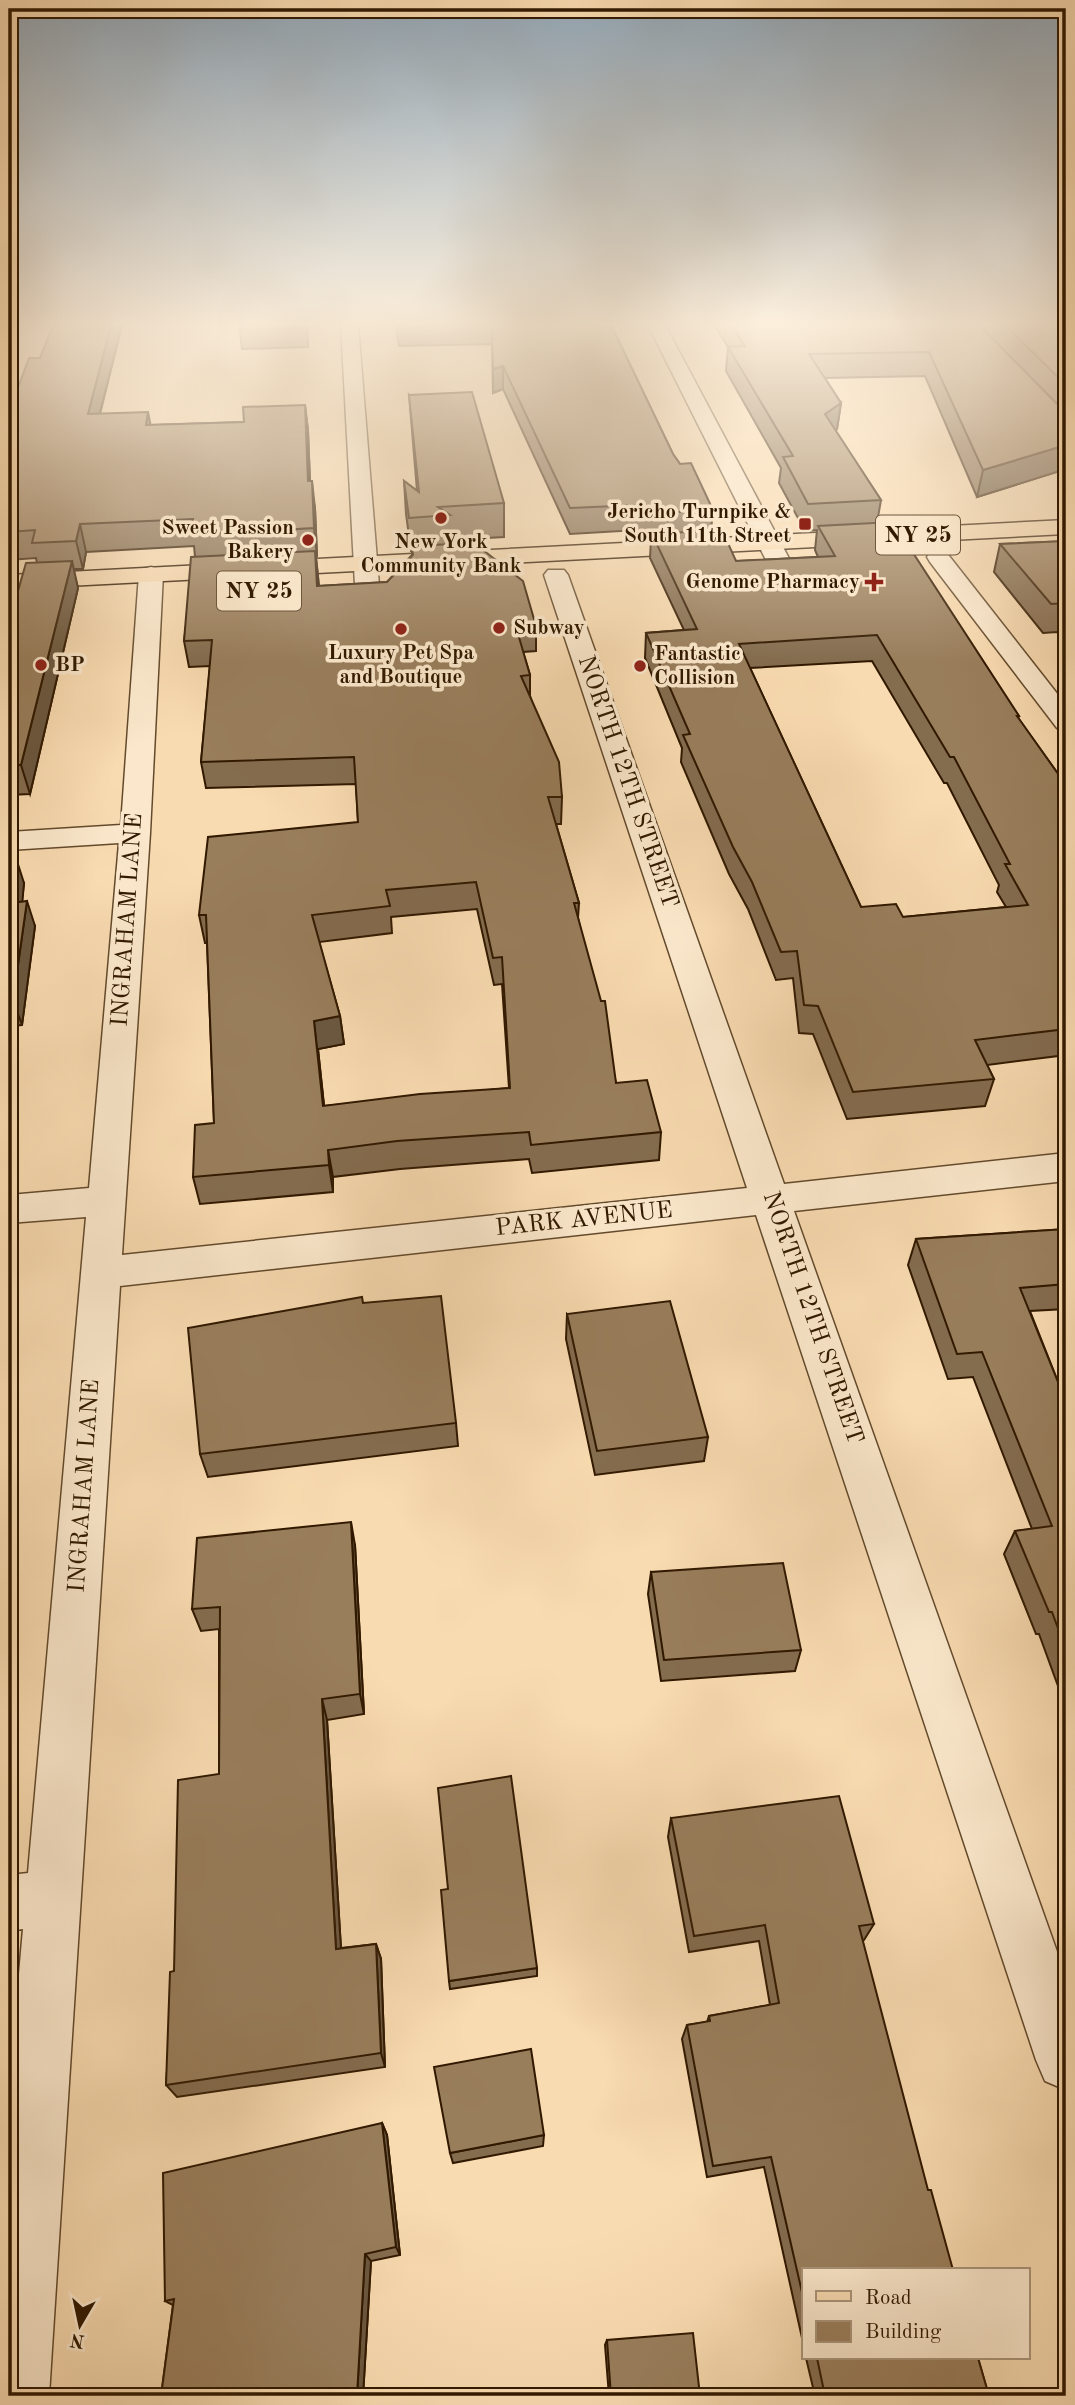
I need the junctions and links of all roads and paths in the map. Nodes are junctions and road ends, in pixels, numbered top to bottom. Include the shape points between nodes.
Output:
1 (357, 437) edge
2 (714, 437) edge
3 (1066, 527) edge
4 (769, 542) junction
5 (665, 548) junction
6 (964, 555) dead end
7 (938, 557) junction
8 (912, 558) edge
9 (819, 562) edge
10 (780, 564) junction
11 (366, 574) junction
12 (556, 575) junction
13 (9, 582) edge
14 (151, 585) junction
15 (9, 604) edge
16 (1066, 722) edge
17 (135, 833) junction
18 (9, 841) edge
19 (1066, 1167) edge
20 (772, 1199) junction
21 (107, 1201) junction
22 (9, 1209) edge
23 (101, 1273) junction
24 (32, 1900) edge
25 (1066, 2060) edge
26 (15, 2396) edge

1 - 11 street
2 - 4 street
3 - 4 main road, NY 25
4 - 5 main road, NY 25
4 - 10 street
5 - 11 main road, NY 25
5 - 12 main road via 643,559 563,565
6 - 7 main road, NY 25
7 - 8 main road, NY 25
7 - 16 street
9 - 10 main road, NY 25
10 - 12 main road, NY 25
11 - 12 main road, NY 25
11 - 14 main road, NY 25
12 - 20 street, NORTH 12TH STREET
13 - 14 main road, NY 25
14 - 15 main road, NY 25
14 - 17 street, INGRAHAM LANE
17 - 18 street
17 - 21 street, INGRAHAM LANE
19 - 20 street, PARK AVENUE
20 - 23 street, PARK AVENUE
20 - 25 street, NORTH 12TH STREET
21 - 22 street
21 - 23 street, INGRAHAM LANE
23 - 24 street, INGRAHAM LANE
24 - 26 street, INGRAHAM LANE

